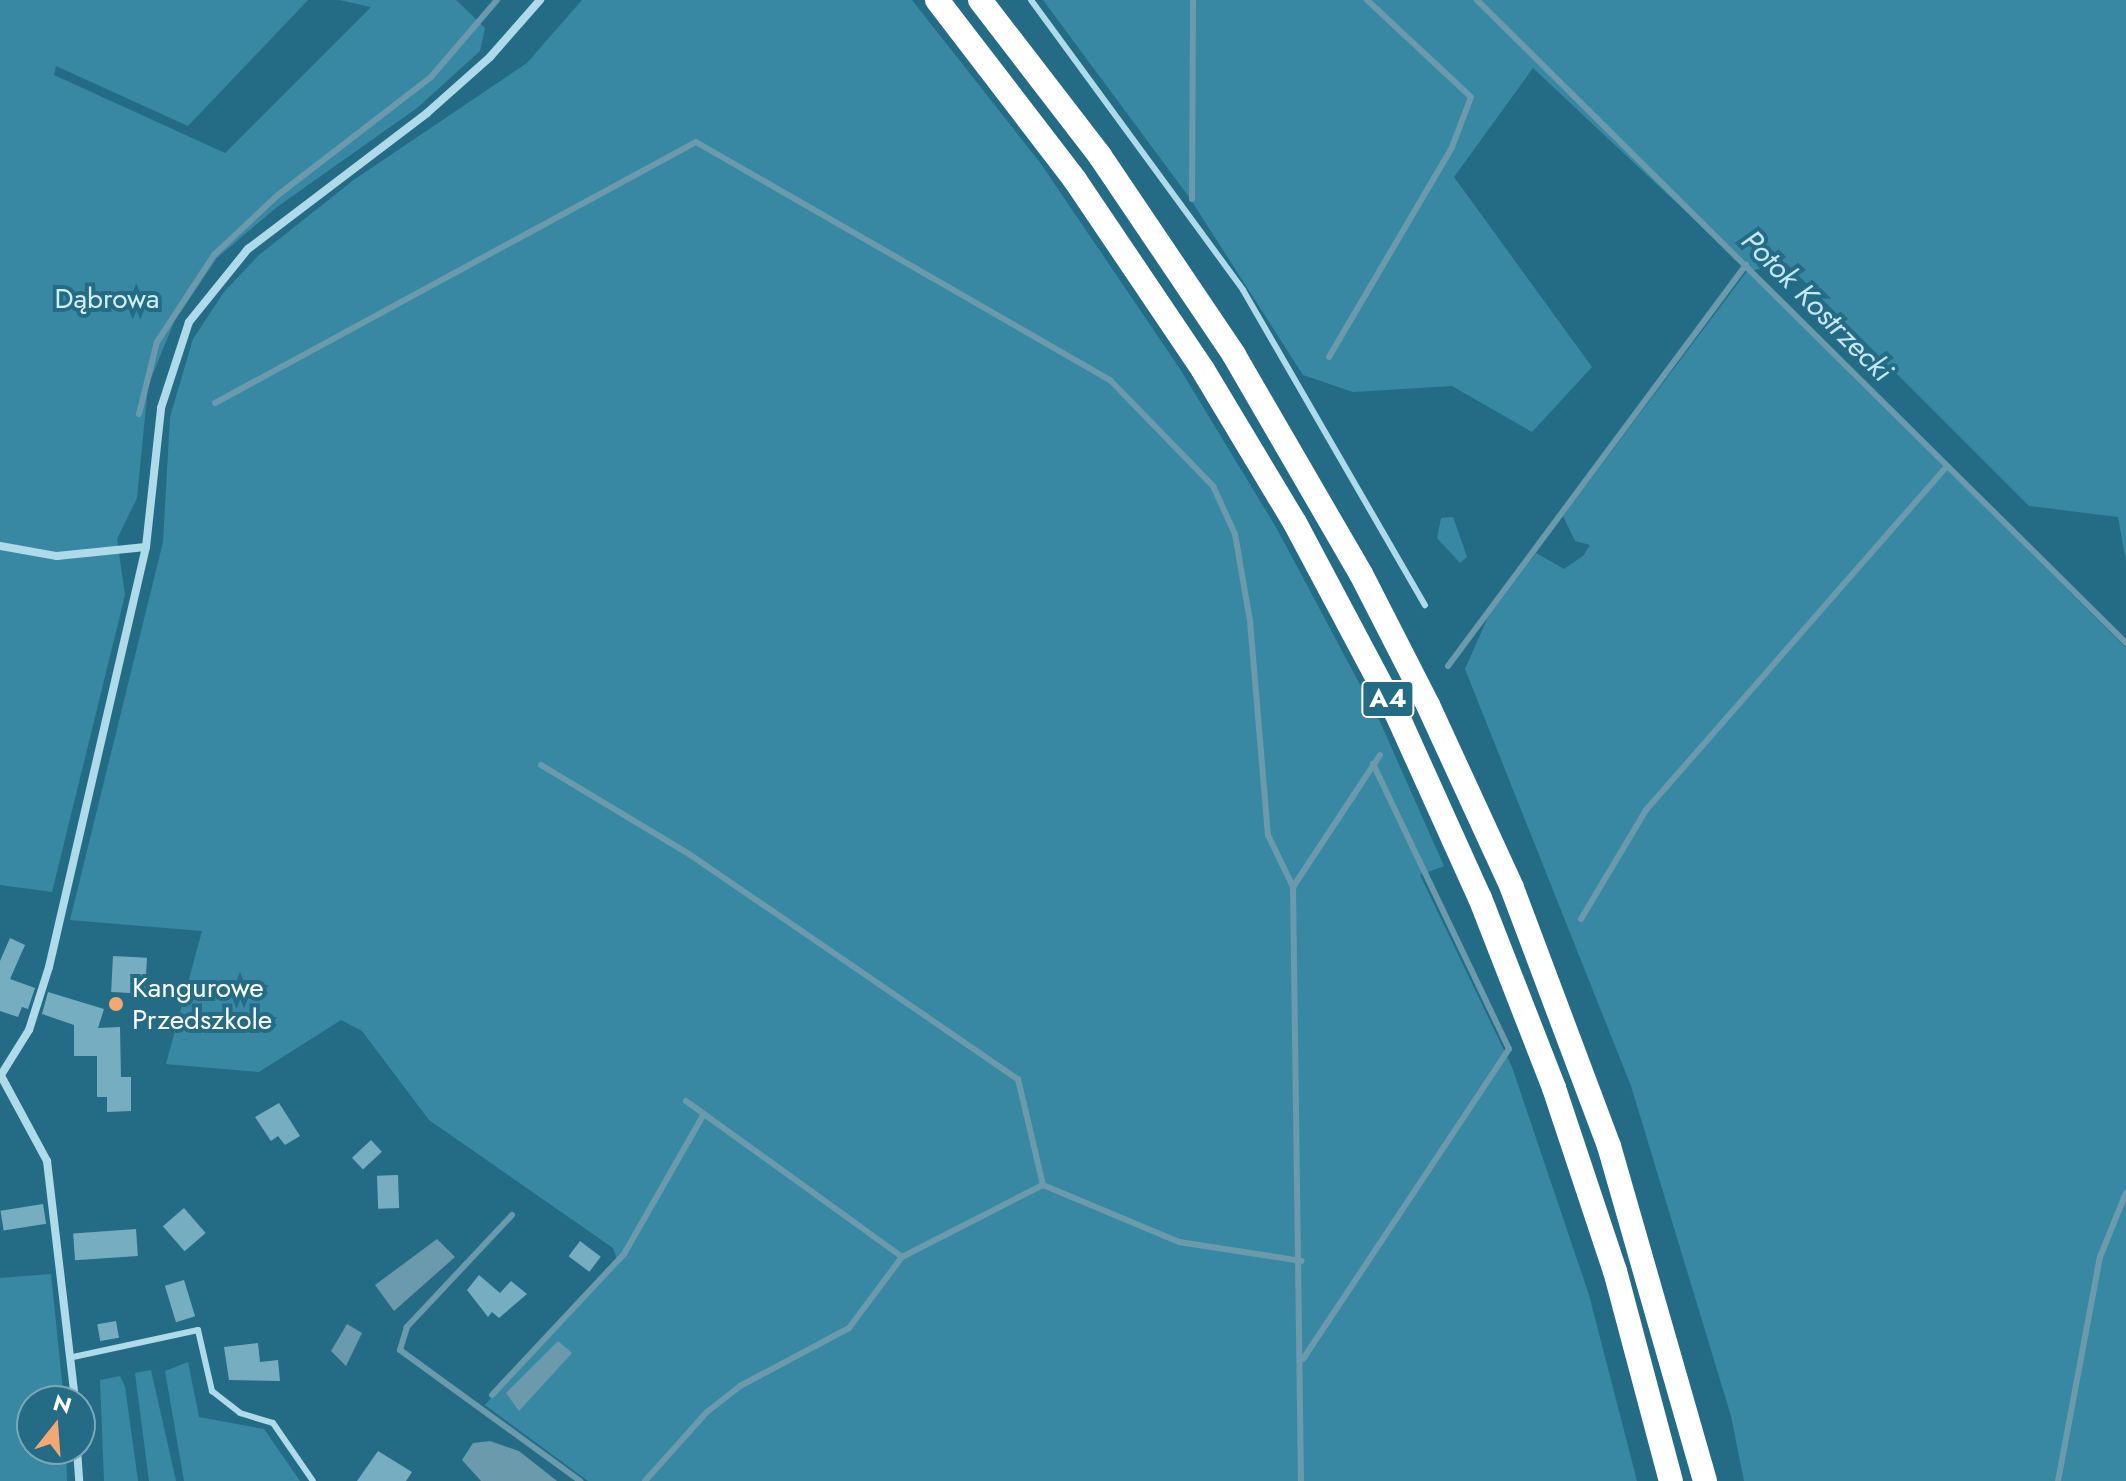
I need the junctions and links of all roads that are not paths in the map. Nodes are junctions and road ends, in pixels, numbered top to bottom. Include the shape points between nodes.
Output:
1 (540, 0) edge
2 (937, 0) edge
3 (980, 0) edge
4 (1031, 0) edge
5 (0, 546) edge
6 (146, 547) junction
7 (1425, 605) dead end
8 (0, 1074) edge
9 (73, 1357) junction
10 (74, 1385) edge
11 (313, 1481) edge
12 (1671, 1481) edge
13 (1705, 1481) edge

1 - 6 street via 490,57 427,113 248,249 189,322 161,408
2 - 12 highway, A4 via 1075,180 1196,358 1295,523 1399,719 1504,957 1577,1153
3 - 13 highway, A4 via 1100,156 1200,303 1310,482 1409,666 1512,888 1563,1016 1643,1251
4 - 7 lane via 1243,290
5 - 6 street via 57,556
6 - 8 street via 49,967 29,1030
8 - 9 street via 47,1161
9 - 10 street
9 - 11 lane via 198,1330 212,1391 240,1413 273,1423

